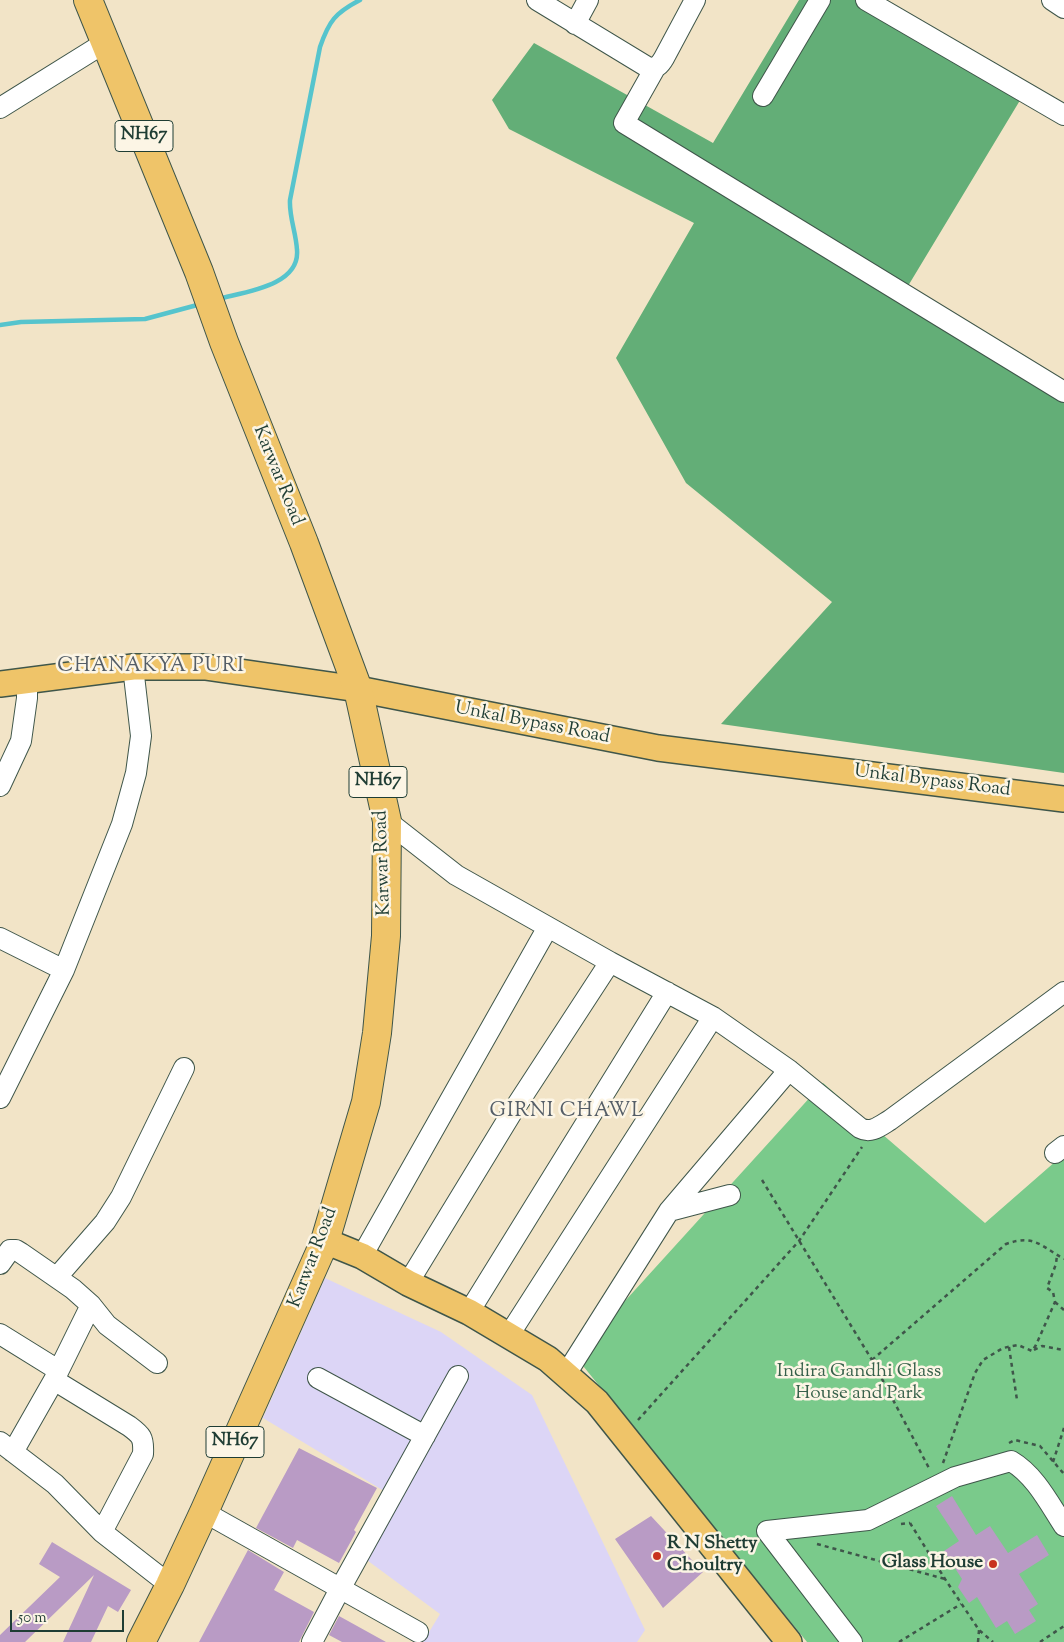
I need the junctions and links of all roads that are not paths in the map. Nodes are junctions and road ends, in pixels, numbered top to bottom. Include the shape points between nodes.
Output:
1 (88, 0) edge
2 (537, 0) edge
3 (588, 0) edge
4 (695, 0) edge
5 (820, 0) edge
6 (866, 0) edge
7 (1052, 0) edge
8 (1064, 8) edge
9 (575, 24) junction
10 (106, 42) junction
11 (655, 68) junction
12 (763, 96) dead end
13 (0, 108) edge
14 (1064, 115) edge
15 (1064, 392) edge
16 (133, 667) junction
17 (27, 680) junction
18 (0, 684) edge
19 (358, 689) junction
20 (0, 786) edge
21 (1064, 799) edge
22 (387, 821) junction
23 (548, 927) junction
24 (0, 938) edge
25 (610, 962) junction
26 (64, 970) junction
27 (667, 992) junction
28 (1064, 992) edge
29 (713, 1017) junction
30 (184, 1068) dead end
31 (788, 1070) junction
32 (0, 1098) edge
33 (730, 1195) dead end
34 (669, 1211) junction
35 (325, 1241) junction
36 (362, 1256) junction
37 (0, 1264) edge
38 (57, 1277) junction
39 (408, 1283) junction
40 (91, 1305) junction
41 (469, 1312) junction
42 (0, 1334) edge
43 (509, 1335) junction
44 (157, 1363) dead end
45 (566, 1374) junction
46 (56, 1375) junction
47 (458, 1376) dead end
48 (318, 1378) dead end
49 (425, 1436) junction
50 (7, 1447) edge
51 (204, 1512) junction
52 (1064, 1526) edge
53 (102, 1532) junction
54 (170, 1585) junction
55 (340, 1589) junction
56 (418, 1632) dead end
57 (141, 1642) edge
58 (312, 1642) edge
59 (789, 1642) edge
60 (852, 1642) edge

1 - 10 highway, Karwar Road / NH67
2 - 9 street
3 - 9 street
4 - 11 street via 664,58
5 - 12 street
6 - 14 street
7 - 8 street
9 - 11 street via 644,66
10 - 13 street
10 - 19 highway, Karwar Road / NH67 via 199,272
11 - 15 street via 624,123
16 - 17 main road, Unkal Bypass Road
16 - 19 main road, Unkal Bypass Road via 205,667
16 - 26 street via 141,736 136,773 122,824
17 - 18 main road, Unkal Bypass Road
17 - 20 street via 28,698 20,741
19 - 21 main road, Unkal Bypass Road via 658,748
19 - 22 highway, Karwar Road / NH67
22 - 23 street via 456,875
22 - 35 highway, Karwar Road / NH67 via 386,936 377,1033 366,1102
23 - 25 street
23 - 36 street
24 - 26 street
25 - 27 street
25 - 39 street via 506,1122
26 - 32 street
27 - 29 street
27 - 41 street
28 - 31 street via 872,1130 860,1128
29 - 31 street
29 - 43 street
30 - 38 street via 121,1198
31 - 34 street
33 - 34 street
34 - 45 street
35 - 36 main road
35 - 51 highway, Karwar Road / NH67
36 - 39 main road
37 - 38 street via 10,1250 16,1250
38 - 40 street
39 - 41 main road
40 - 44 street via 107,1325
40 - 46 street
41 - 43 main road
42 - 46 street
43 - 45 main road
45 - 59 main road via 597,1402
46 - 50 street
46 - 53 street via 140,1434 144,1442 143,1454
47 - 49 street
48 - 49 street
49 - 55 street
50 - 53 street via 55,1484
51 - 54 highway, Karwar Road / NH67
51 - 55 street
52 - 60 street via 1022,1468 1011,1461 955,1477 868,1520 767,1531
53 - 54 street
54 - 57 highway, Karwar Road / NH67
55 - 56 street
55 - 58 street

